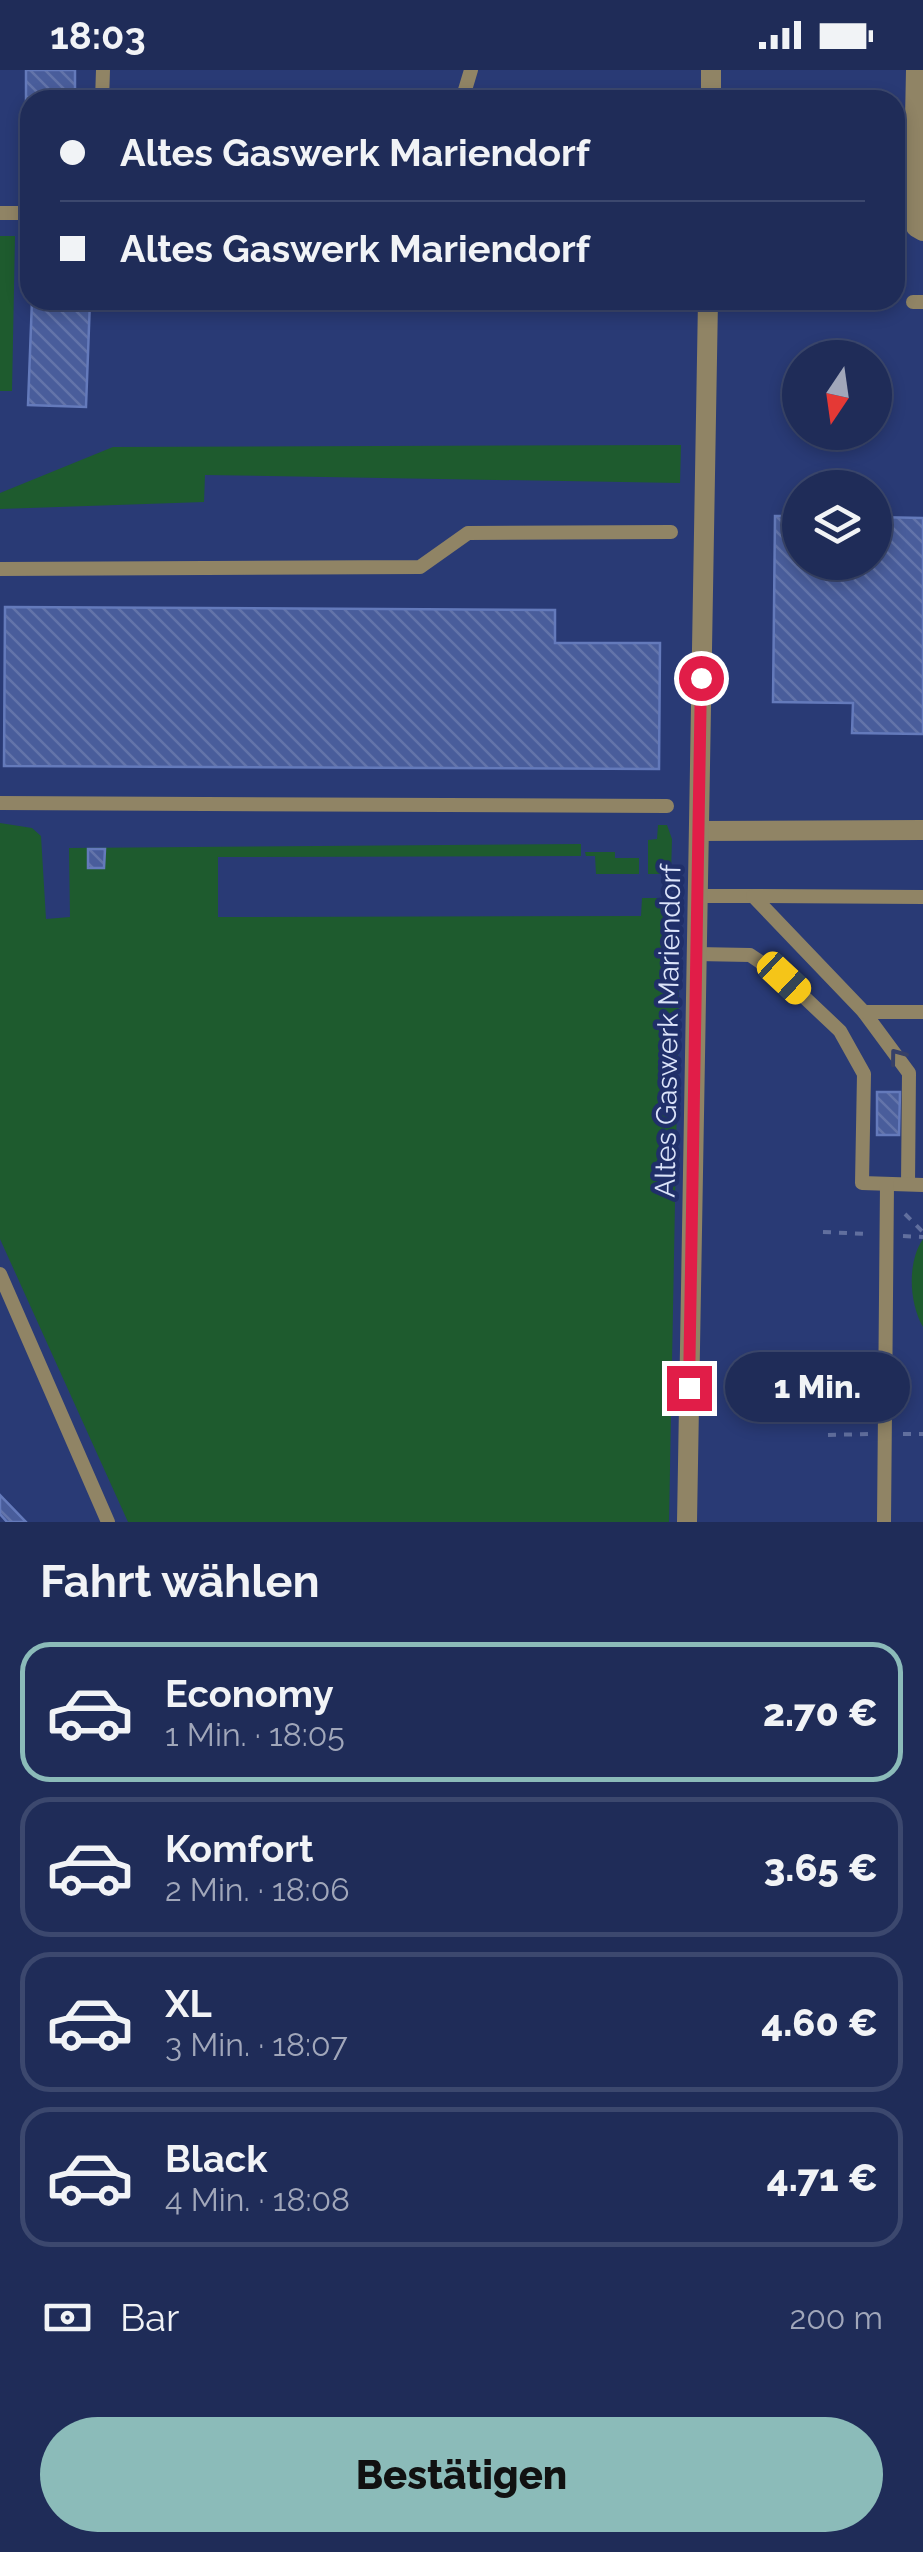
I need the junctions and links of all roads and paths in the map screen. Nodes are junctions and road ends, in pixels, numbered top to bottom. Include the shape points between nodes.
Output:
1 (916, 70) edge
2 (923, 232) edge
3 (708, 310) edge
4 (672, 532) dead end
5 (0, 569) edge
6 (0, 803) edge
7 (667, 806) dead end
8 (923, 830) edge
9 (698, 831) junction
10 (698, 896) junction
11 (754, 896) junction
12 (923, 897) edge
13 (696, 954) junction
14 (864, 1012) junction
15 (923, 1012) edge
16 (886, 1184) junction
17 (915, 1184) edge
18 (0, 1274) edge
19 (108, 1522) edge
20 (687, 1522) edge
21 (884, 1522) edge

1 - 2 street via 913,219
3 - 9 street, Altes Gaswerk Mariendorf
4 - 5 lane via 468,534 420,567
6 - 7 lane
8 - 9 street
9 - 10 street, Altes Gaswerk Mariendorf
10 - 11 lane
10 - 13 street, Altes Gaswerk Mariendorf
11 - 12 lane
11 - 14 lane
13 - 16 lane via 750,954 840,1031 864,1074 862,1183
13 - 20 street, Altes Gaswerk Mariendorf
14 - 15 lane
17 -> 14 lane via 909,1073
16 - 17 lane
16 - 21 lane
18 - 19 lane

